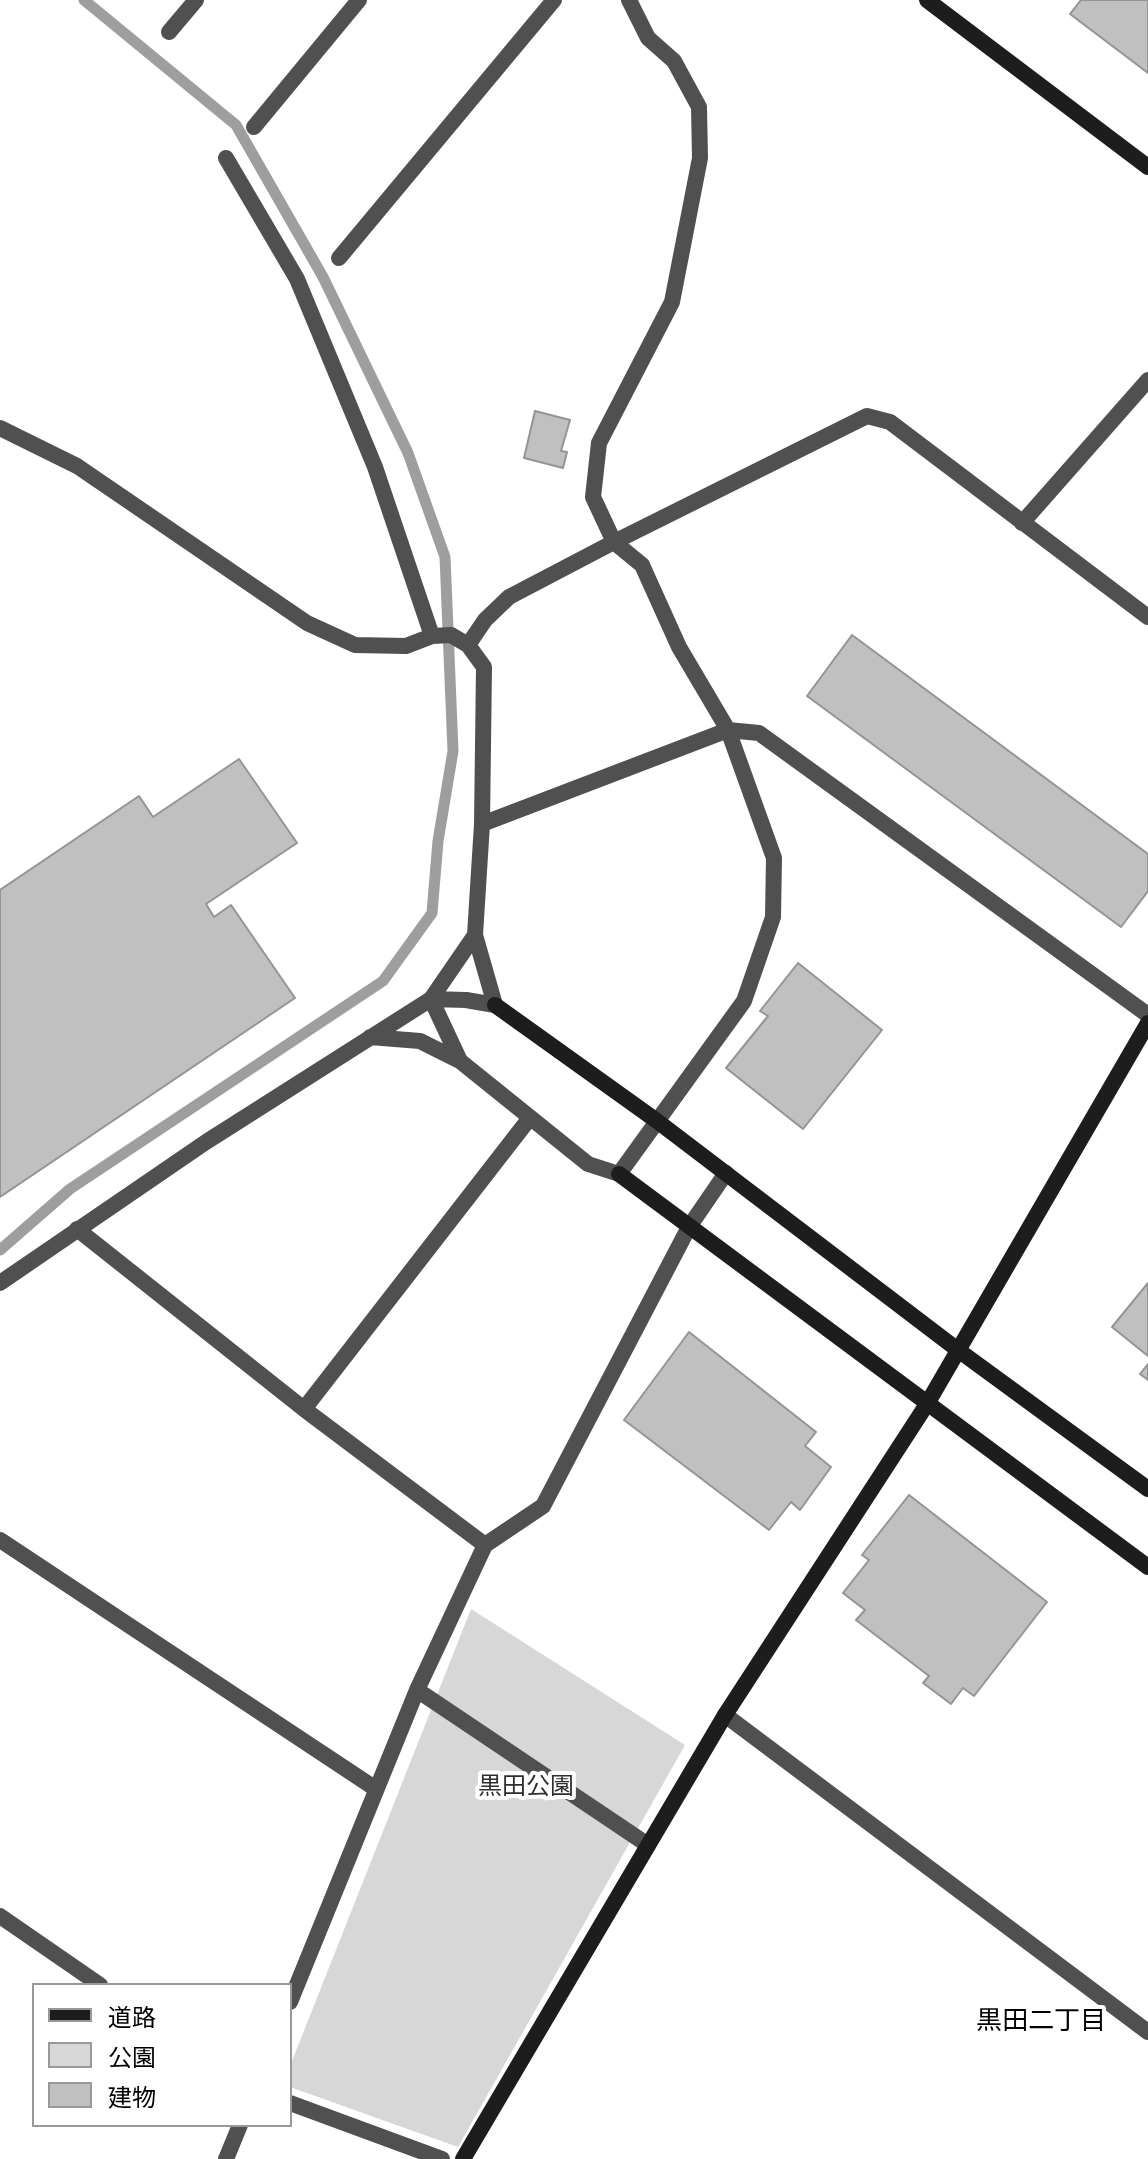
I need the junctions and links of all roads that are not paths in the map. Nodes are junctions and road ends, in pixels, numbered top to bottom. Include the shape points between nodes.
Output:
1 (196, 0) edge
2 (359, 0) edge
3 (554, 0) edge
4 (629, 0) edge
5 (927, 0) edge
6 (169, 32) dead end
7 (254, 127) dead end
8 (226, 158) dead end
9 (1148, 167) edge
10 (339, 258) dead end
11 (1148, 380) edge
12 (0, 428) edge
13 (1022, 523) junction
14 (614, 542) junction
15 (1148, 617) edge
16 (432, 636) junction
17 (468, 645) junction
18 (728, 730) junction
19 (482, 824) junction
20 (475, 935) junction
21 (431, 999) junction
22 (495, 1005) junction
23 (1148, 1015) edge
24 (1148, 1023) edge
25 (370, 1037) junction
26 (460, 1061) junction
27 (529, 1119) junction
28 (657, 1121) junction
29 (726, 1173) junction
30 (619, 1174) junction
31 (689, 1227) junction
32 (77, 1229) junction
33 (0, 1283) edge
34 (958, 1350) junction
35 (927, 1404) junction
36 (304, 1409) junction
37 (1148, 1489) edge
38 (0, 1540) edge
39 (485, 1545) junction
40 (1148, 1567) edge
41 (417, 1690) junction
42 (725, 1715) junction
43 (376, 1789) junction
44 (648, 1845) junction
45 (0, 1916) edge
46 (97, 1983) edge
47 (292, 1997) edge
48 (1148, 2032) edge
49 (292, 2104) edge
50 (239, 2127) edge
51 (226, 2159) edge
52 (442, 2159) edge
53 (463, 2159) edge

1 - 6 street
2 - 7 street
3 - 10 street
4 - 14 street via 648,38 674,61 699,107 700,158 672,302 599,443 593,497
5 - 9 street
8 - 16 street via 297,279 375,467
11 - 13 street
12 - 16 street via 77,466 307,623 355,645 406,646
13 - 14 street via 890,422 867,416
13 - 15 street
14 - 17 street via 509,597
14 - 18 street via 642,565 679,647
16 - 17 street via 451,635
17 - 19 street via 484,667
18 - 19 street
18 - 23 street via 759,733
18 - 28 street via 774,858 773,917 744,1001
19 - 20 street
20 - 21 street
20 - 22 street
21 - 22 street
21 - 25 street
21 - 26 street
22 - 28 street
24 - 34 street
25 - 26 street via 420,1041
25 - 32 street
26 - 27 street
27 - 30 street via 588,1164
27 - 36 street
28 - 29 street
28 - 30 street
29 - 31 street
29 - 34 street
30 - 31 street
31 - 35 street
31 - 39 street via 543,1506
32 - 33 street
32 - 36 street
34 - 35 street
34 - 37 street
35 - 40 street
35 - 42 street
36 - 39 street
38 - 43 street
39 - 41 street
41 - 43 street
41 - 44 street
42 - 44 street
42 - 48 street
43 - 47 street
44 - 53 street
45 - 46 street
49 - 52 street
50 - 51 street

